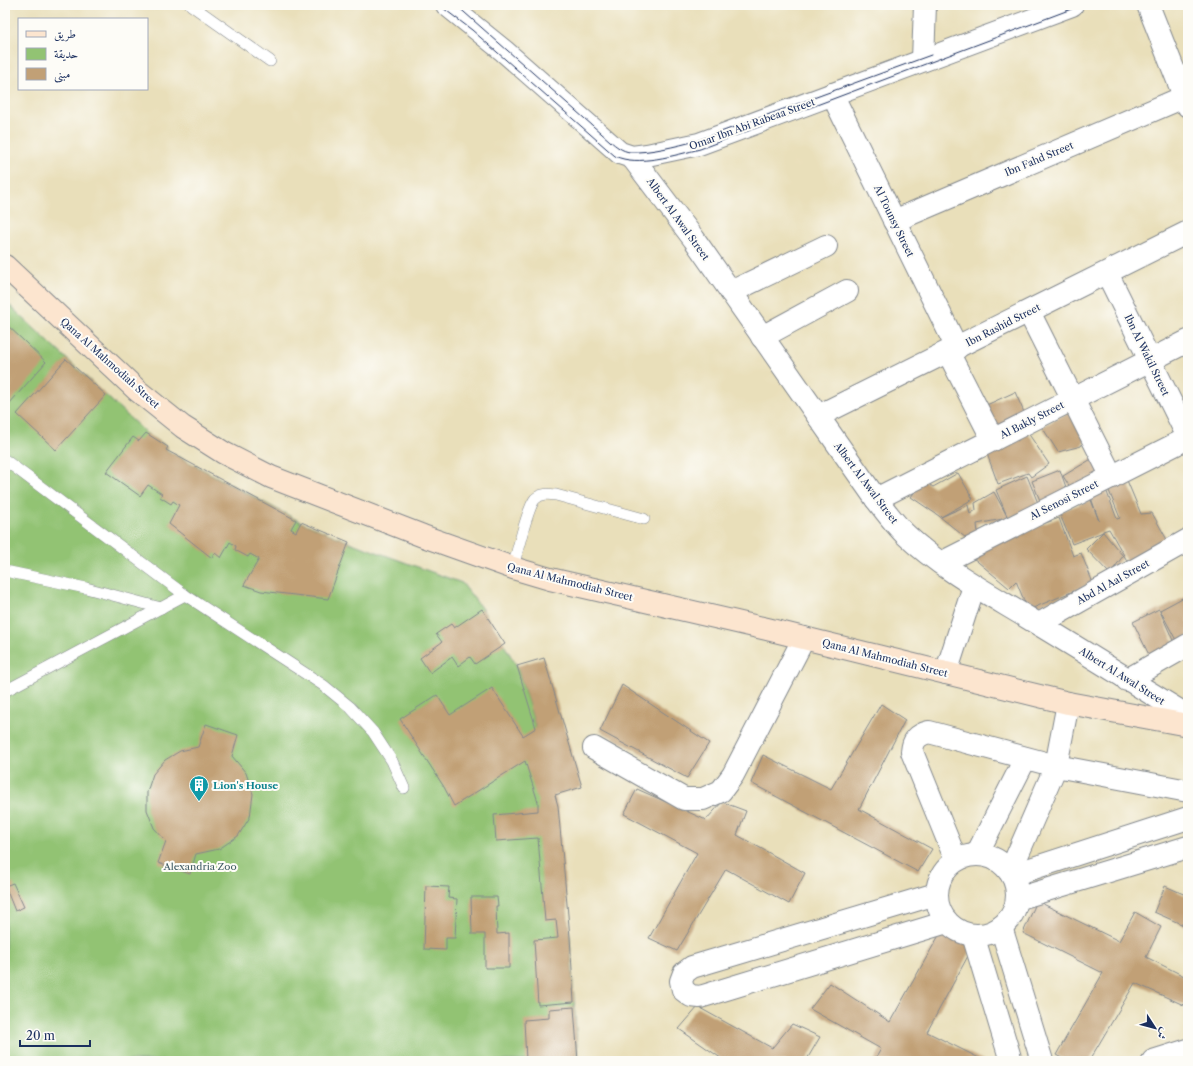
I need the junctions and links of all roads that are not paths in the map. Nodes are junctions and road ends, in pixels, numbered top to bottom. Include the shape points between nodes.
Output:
1 (191, 5) edge
2 (447, 5) edge
3 (925, 5) edge
4 (1072, 5) edge
5 (1148, 5) edge
6 (1037, 11) edge
7 (923, 60) junction
8 (270, 61) dead end
9 (832, 94) junction
10 (1186, 102) edge
11 (632, 157) junction
12 (894, 221) junction
13 (1188, 232) edge
14 (826, 246) dead end
15 (5, 266) edge
16 (1107, 273) junction
17 (847, 291) dead end
18 (731, 292) junction
19 (1030, 312) junction
20 (762, 337) junction
21 (1188, 341) edge
22 (953, 350) junction
23 (1150, 360) junction
24 (1073, 399) junction
25 (818, 416) junction
26 (1188, 438) edge
27 (993, 440) junction
28 (5, 460) edge
29 (1112, 477) junction
30 (876, 499) junction
31 (644, 519) dead end
32 (1188, 540) edge
33 (941, 562) junction
34 (513, 568) junction
35 (5, 572) edge
36 (974, 586) junction
37 (185, 595) junction
38 (161, 608) junction
39 (1039, 624) junction
40 (804, 638) junction
41 (1188, 645) edge
42 (946, 673) junction
43 (1127, 680) junction
44 (5, 691) edge
45 (1068, 703) junction
46 (1188, 716) edge
47 (1188, 725) edge
48 (594, 748) dead end
49 (1025, 759) junction
50 (1056, 766) junction
51 (404, 788) dead end
52 (1188, 791) edge
53 (1188, 818) edge
54 (1159, 827) junction
55 (1188, 847) edge
56 (977, 854) junction
57 (1167, 854) junction
58 (956, 860) junction
59 (1011, 873) junction
60 (936, 894) junction
61 (1017, 899) junction
62 (946, 922) junction
63 (1001, 927) junction
64 (814, 930) junction
65 (973, 935) junction
66 (822, 960) junction
67 (1188, 1050) edge
68 (1011, 1061) edge
69 (1042, 1061) edge
70 (1153, 1061) edge

1 - 8 lane
2 - 11 street via 504,50 620,153
3 - 7 street
4 - 6 street, Omar Ibn Abi Rabeaa Street
5 - 10 street
6 - 7 street, Omar Ibn Abi Rabeaa Street
7 - 9 street, Omar Ibn Abi Rabeaa Street
9 - 11 street, Omar Ibn Abi Rabeaa Street via 699,144 669,152
9 - 12 street, Al Tounsy Street
10 - 12 street, Ibn Fahd Street
11 - 18 street, Albert Al Awal Street
12 - 22 street, Al Tounsy Street
13 - 16 street, Ibn Rashid Street
14 - 18 street
15 - 34 main road, Qana Al Mahmodiah Street via 138,391 183,427 224,453 271,477
16 - 19 street, Ibn Rashid Street
16 - 23 street, Ibn Al Wakil Street
17 - 20 street
18 - 20 street, Albert Al Awal Street
19 - 22 street, Ibn Rashid Street
19 - 24 street
20 - 25 street, Albert Al Awal Street
21 - 23 street, Al Bakly Street
22 - 25 street, Ibn Rashid Street
22 - 27 street, Al Tounsy Street
23 - 24 street, Al Bakly Street
23 - 26 street, Ibn Al Wakil Street
24 - 27 street, Al Bakly Street
24 - 29 street
25 - 30 street, Albert Al Awal Street
26 - 29 street, Al Senosi Street
27 - 30 street, Al Bakly Street
28 - 37 lane
29 - 33 street, Al Senosi Street
30 - 33 street, Albert Al Awal Street via 906,534
31 - 34 lane via 545,494 536,498 530,508
32 - 39 street, Abd Al Aal Street
33 - 36 street, Albert Al Awal Street
34 - 40 main road, Qana Al Mahmodiah Street via 550,579
35 - 38 lane via 86,588
36 - 39 street, Albert Al Awal Street
36 - 42 street
37 - 38 lane
37 - 51 lane via 323,685 350,707 373,732 392,761
38 - 44 lane
39 - 43 street, Albert Al Awal Street
40 - 42 main road, Qana Al Mahmodiah Street
40 - 48 street via 733,775 721,791 703,799 684,799
41 - 43 street
42 - 45 main road, Qana Al Mahmodiah Street
43 - 46 street, Albert Al Awal Street
45 - 47 main road, Qana Al Mahmodiah Street
45 - 50 street
49 - 50 street
49 - 56 street
49 - 58 street via 929,732 919,735 913,742 912,752
50 - 52 street
50 - 59 street
53 - 54 street
54 - 57 street
54 - 59 street
55 - 57 street
56 - 58 street
56 - 59 street via 990,856 1001,862
57 - 61 street
58 - 60 street via 946,869 939,881
59 - 61 street
60 - 62 street via 939,909
60 - 64 street
61 - 63 street via 1012,914
62 - 65 street via 958,931
62 - 66 street
63 - 65 street via 988,934
63 - 69 street
64 - 66 street
64 - 66 street via 692,967 684,972 681,981 683,990 691,996 700,996
65 - 68 street
67 - 70 street

